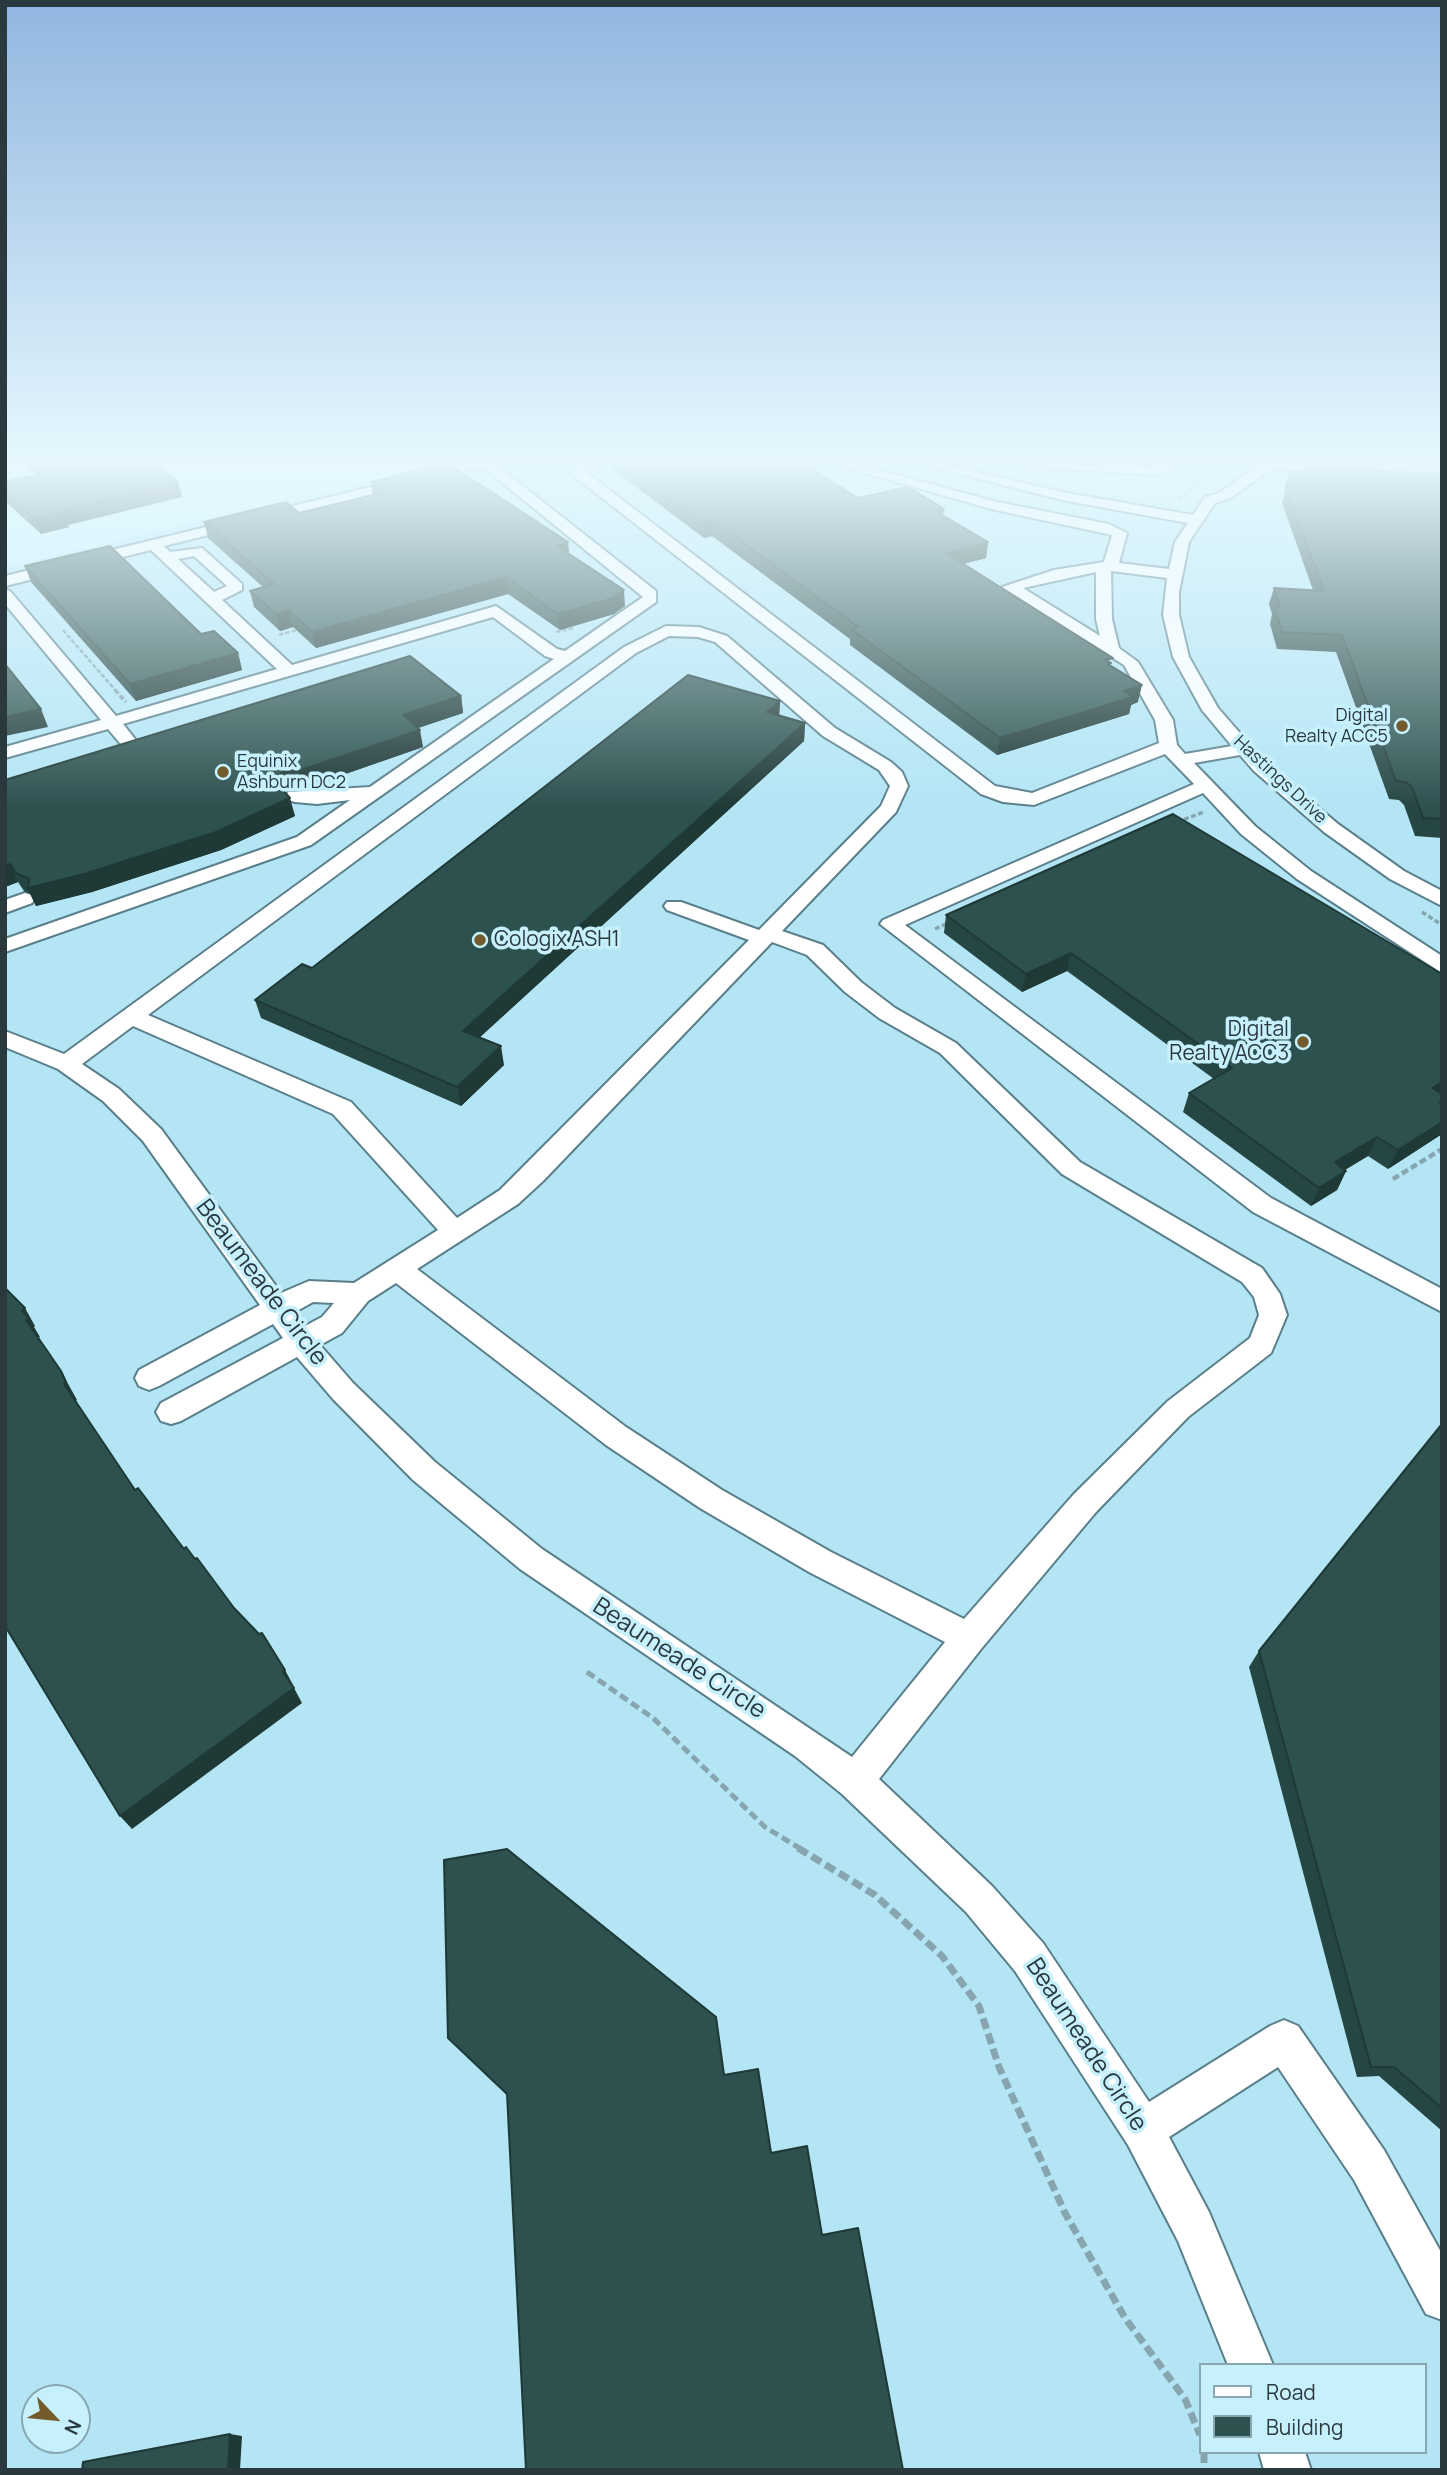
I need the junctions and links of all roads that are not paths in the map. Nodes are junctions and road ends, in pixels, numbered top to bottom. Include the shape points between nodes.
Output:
1 (190, 578) edge
2 (228, 578) edge
3 (631, 578) edge
4 (715, 578) edge
5 (1040, 578) edge
6 (1106, 578) edge
7 (1173, 578) edge
8 (5, 594) edge
9 (212, 599) junction
10 (1111, 650) junction
11 (568, 657) junction
12 (289, 671) junction
13 (112, 722) junction
14 (130, 744) edge
15 (1243, 749) junction
16 (5, 753) edge
17 (1174, 753) junction
18 (1204, 786) junction
19 (374, 792) junction
20 (295, 796) edge
21 (25, 899) edge
22 (1442, 900) edge
23 (674, 906) dead end
24 (5, 907) edge
25 (764, 935) junction
26 (5, 946) edge
27 (1442, 966) edge
28 (131, 1016) junction
29 (5, 1038) edge
30 (66, 1064) junction
31 (454, 1231) junction
32 (397, 1269) junction
33 (358, 1294) junction
34 (1438, 1296) edge
35 (278, 1309) junction
36 (302, 1343) junction
37 (149, 1378) dead end
38 (171, 1412) dead end
39 (969, 1638) junction
40 (855, 1781) junction
41 (1143, 2130) junction
42 (1442, 2298) edge
43 (1250, 2363) edge

1 - 9 street
2 - 9 street via 237,587
3 - 11 street via 651,599
4 - 17 lane via 988,790 1003,796 1034,799
5 - 10 street via 1010,587
6 - 10 street via 1104,620
7 - 15 street, Hastings Drive via 1171,615 1181,657 1211,710
8 - 13 street
9 - 12 street
10 - 17 street via 1130,662 1164,720
11 - 12 street via 551,653 496,611
11 - 19 street
12 - 13 street
13 - 14 street
13 - 16 street via 56,748
15 - 17 street
15 - 22 street, Hastings Drive via 1331,828 1397,875
17 - 18 street
18 - 27 street via 1248,830 1304,875
18 - 34 street via 890,924 1262,1205
19 - 20 street
19 - 26 street via 304,841
21 - 24 street
23 - 25 street
25 - 28 street via 889,808 899,786 885,766 829,732 721,639 699,632 666,631 630,650
25 - 31 street via 534,1175 509,1197
25 - 39 street via 815,950 887,1013 948,1048 1071,1168 1252,1275 1266,1294 1273,1315 1261,1345 1178,1409 1085,1503
28 - 30 street
28 - 31 street via 342,1108
29 - 30 street, Beaumeade Circle
30 - 35 street, Beaumeade Circle via 111,1095 152,1135
31 - 32 street
32 - 33 street
32 - 39 street via 616,1436 701,1492 820,1562
33 - 35 street via 309,1291
33 - 36 street via 332,1325
35 - 36 street, Beaumeade Circle
35 - 37 street
36 - 38 street
36 - 40 street, Beaumeade Circle via 424,1471 531,1559
39 - 40 street
40 - 41 street, Beaumeade Circle via 979,1899 1029,1957
41 - 42 street via 1284,2040 1369,2165
41 - 43 street, Beaumeade Circle via 1194,2227

